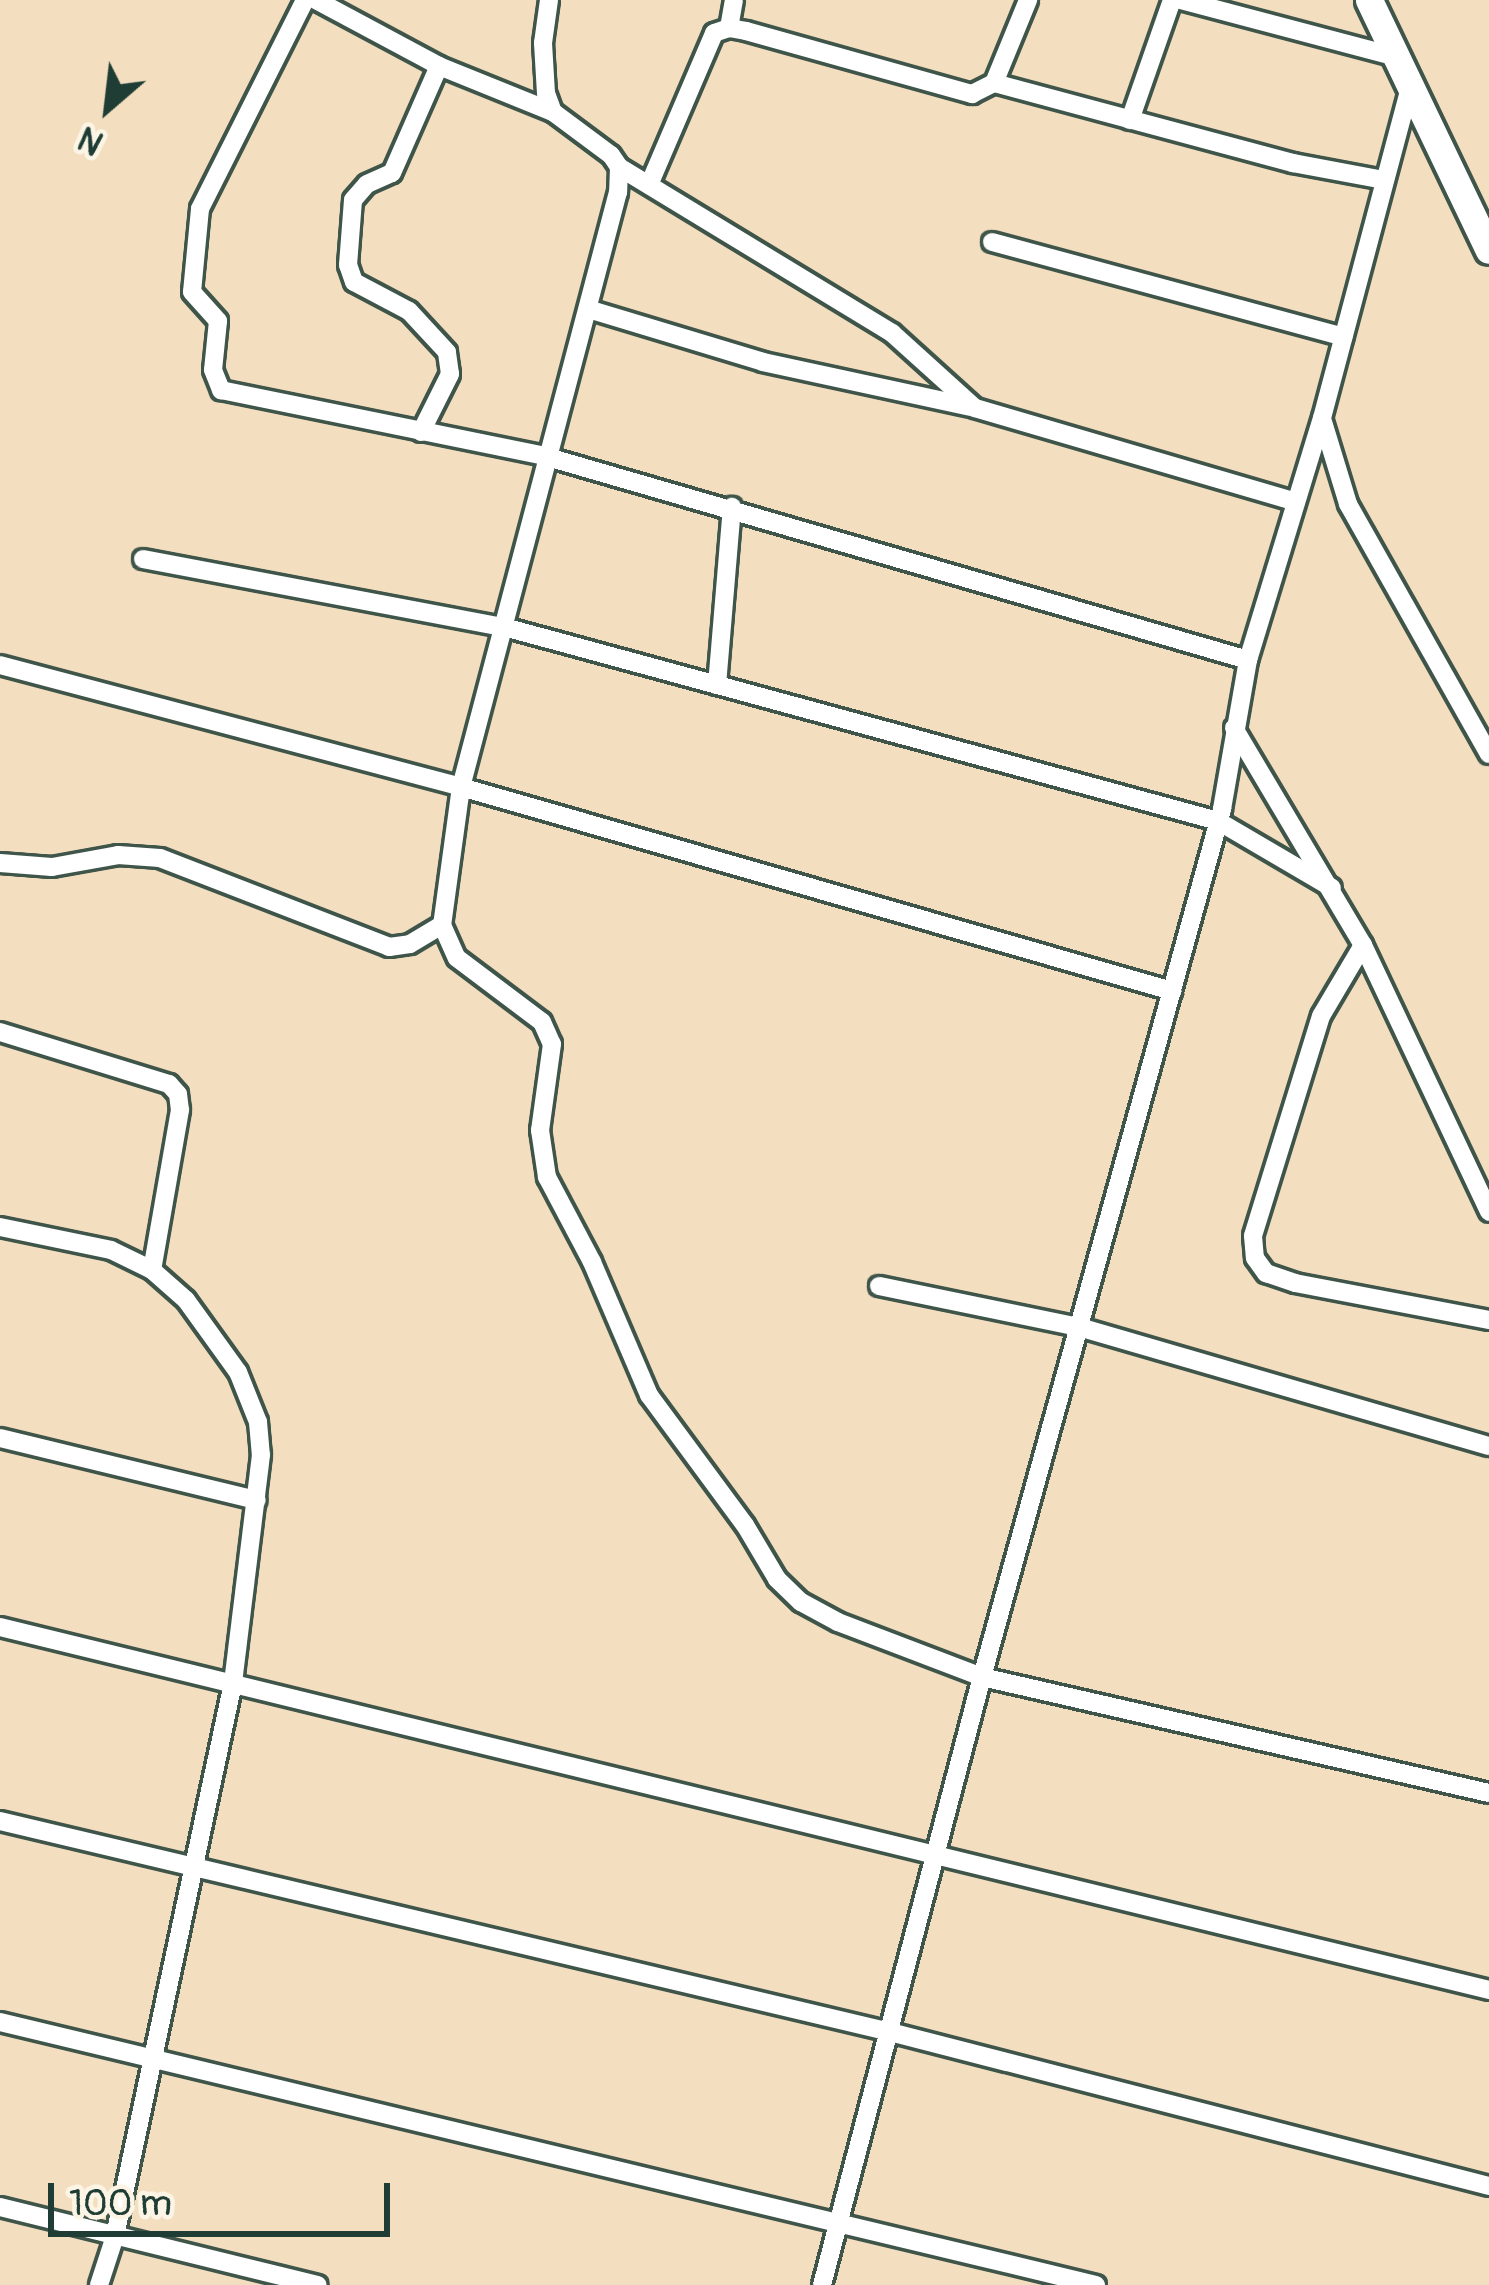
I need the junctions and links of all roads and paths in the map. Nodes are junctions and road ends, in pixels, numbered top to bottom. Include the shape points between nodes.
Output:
1 (305, 0) edge
2 (316, 0) edge
3 (549, 0) edge
4 (734, 0) edge
5 (1028, 0) edge
6 (1172, 0) edge
7 (1181, 0) edge
8 (1369, 0) edge
9 (729, 28) junction
10 (1396, 57) junction
11 (439, 66) junction
12 (994, 83) junction
13 (1411, 88) junction
14 (553, 112) junction
15 (1130, 120) junction
16 (619, 167) junction
17 (1384, 180) junction
18 (649, 185) junction
19 (1477, 195) edge
20 (992, 242) dead end
21 (1489, 250) edge
22 (588, 309) junction
23 (1343, 337) junction
24 (975, 408) junction
25 (1322, 418) junction
26 (421, 432) junction
27 (544, 456) junction
28 (1293, 501) junction
29 (732, 507) junction
30 (143, 559) dead end
31 (504, 627) junction
32 (1247, 660) junction
33 (0, 665) edge
34 (717, 685) junction
35 (1234, 728) junction
36 (1489, 754) edge
37 (461, 787) junction
38 (1218, 821) junction
39 (0, 863) edge
40 (1332, 888) junction
41 (442, 925) junction
42 (1363, 945) junction
43 (1172, 991) junction
44 (0, 1032) edge
45 (1489, 1212) edge
46 (0, 1228) edge
47 (152, 1270) junction
48 (879, 1286) dead end
49 (1489, 1320) edge
50 (1079, 1328) junction
51 (0, 1438) edge
52 (1489, 1446) edge
53 (257, 1500) junction
54 (0, 1627) edge
55 (982, 1677) junction
56 (233, 1683) junction
57 (1489, 1793) edge
58 (0, 1821) edge
59 (940, 1852) junction
60 (191, 1867) junction
61 (1489, 1990) edge
62 (0, 2022) edge
63 (890, 2032) junction
64 (150, 2056) junction
65 (1489, 2186) edge
66 (0, 2207) edge
67 (843, 2220) junction
68 (115, 2236) junction
69 (1025, 2264) junction
70 (99, 2285) edge
71 (318, 2285) edge
72 (822, 2285) edge
73 (1018, 2285) edge
74 (1096, 2285) edge

1 - 26 street via 200,209 192,292 218,321 214,381 231,395
2 - 11 street
3 - 14 street via 542,77
4 - 9 street
5 - 12 street
6 - 15 street
7 - 10 street
8 - 10 street
9 - 12 street via 972,94
9 - 18 street via 703,49
10 - 13 street
11 - 14 street
11 - 26 street via 392,173 353,200 348,265 354,282 409,311 447,352 450,374
12 - 15 street
13 - 17 street
13 - 19 street
14 - 16 street
15 - 17 street
16 - 18 street
16 - 22 street
17 - 23 street
18 - 24 street via 892,333
19 - 21 street
20 - 23 street
22 - 24 street via 763,362
22 - 27 street
23 - 25 street
24 - 28 street
25 - 28 street
25 - 36 street via 1348,504
26 - 27 street
27 - 29 street
27 - 31 street
28 - 32 street
29 - 32 street
29 - 34 street
30 - 31 street
31 - 34 street
31 - 37 street
32 - 35 street
33 - 37 street
34 - 38 street
35 - 38 street
35 - 40 street
37 - 41 street
37 - 43 street
38 - 40 street
38 - 43 street
39 - 41 street via 160,858 389,947
40 - 42 street
41 - 55 street via 457,958 542,1022 553,1067 540,1130 547,1177 650,1395 777,1580 838,1622
42 - 45 street
42 - 49 street via 1321,1016 1253,1236 1256,1258 1266,1274 1295,1283
43 - 50 street
44 - 47 street via 169,1084 178,1094
46 - 47 street via 111,1250
47 - 53 street via 186,1300 249,1394 262,1456
48 - 50 street
50 - 52 street
50 - 55 street
51 - 53 street
53 - 56 street
54 - 56 street
55 - 57 street
55 - 59 street
56 - 59 street
56 - 60 street
58 - 60 street
59 - 61 street
59 - 63 street
60 - 63 street
60 - 64 street
62 - 64 street
63 - 65 street
63 - 67 street
64 - 67 street
64 - 68 street
66 - 68 street
67 - 69 street
67 - 72 street
68 - 70 street
68 - 71 street
69 - 73 street
69 - 74 street

